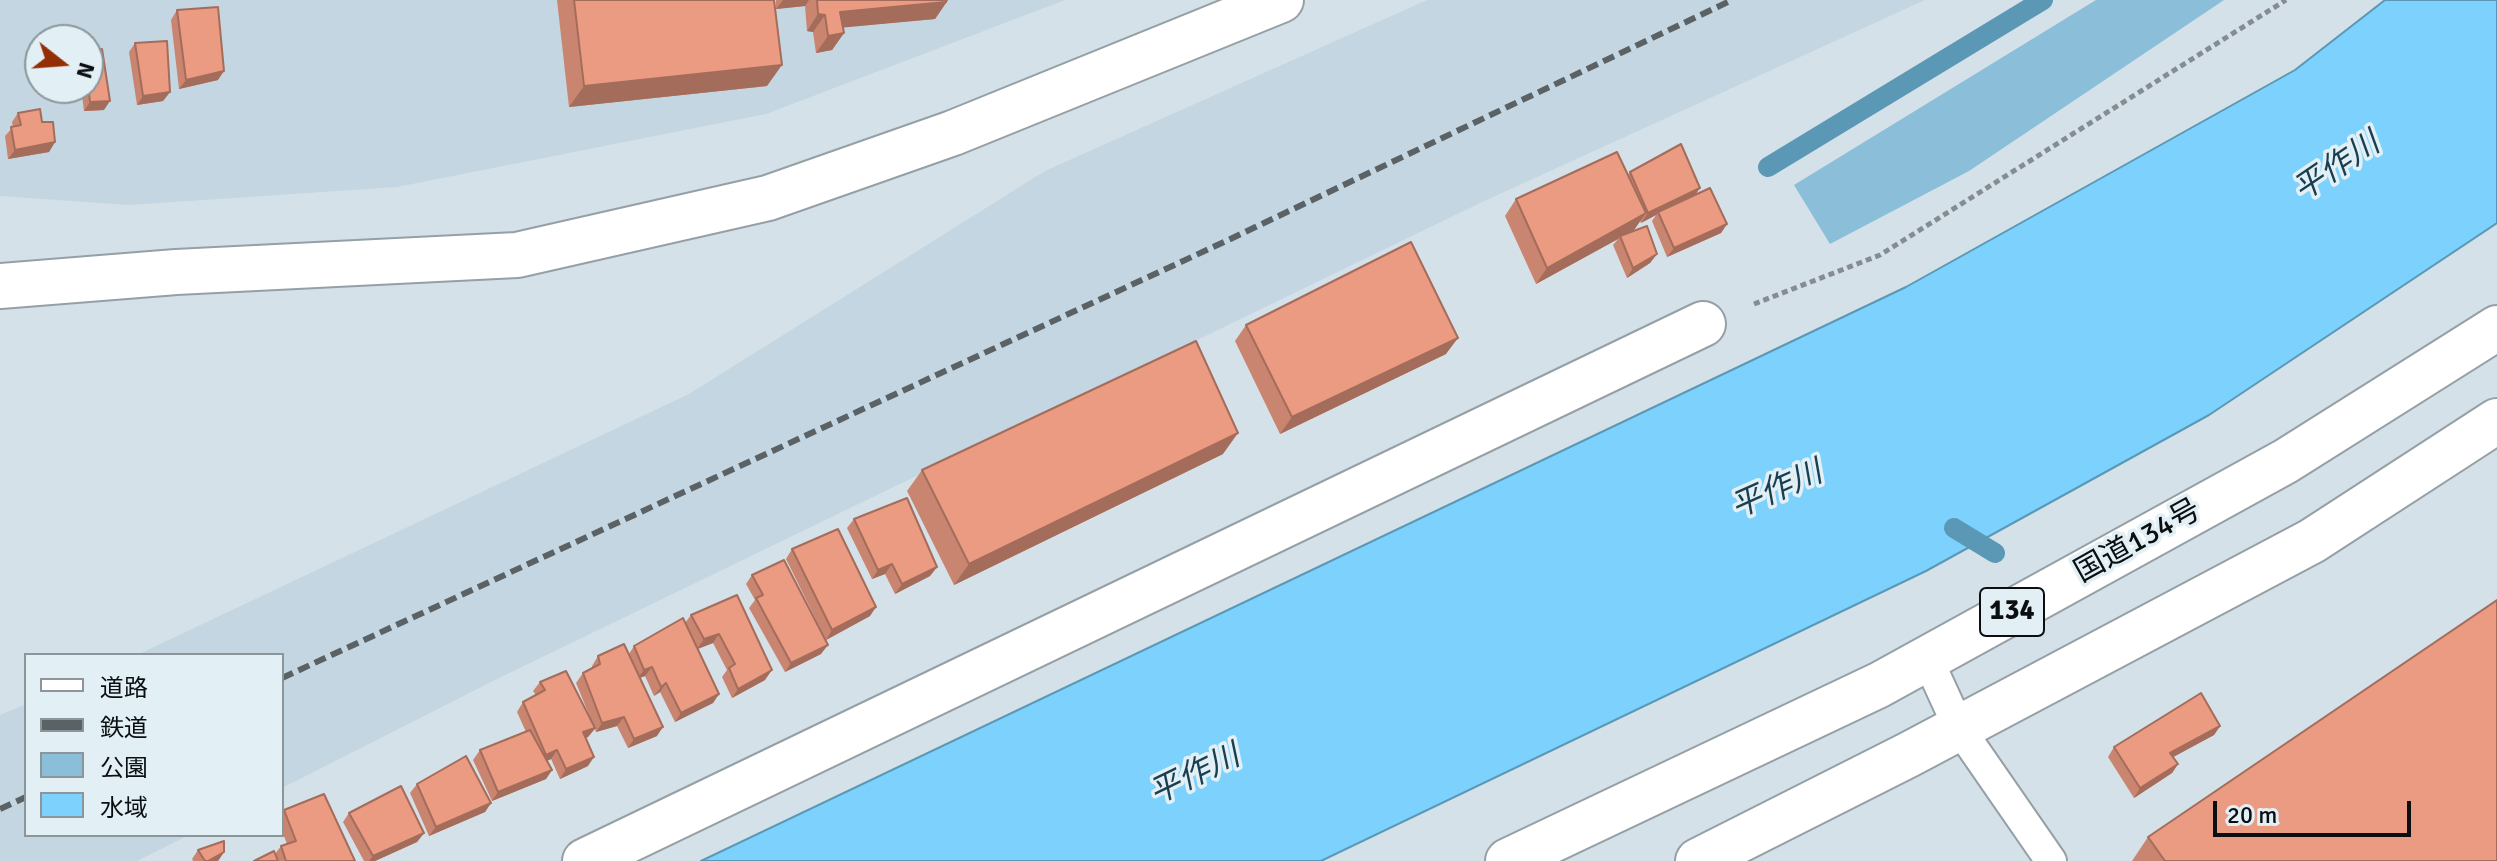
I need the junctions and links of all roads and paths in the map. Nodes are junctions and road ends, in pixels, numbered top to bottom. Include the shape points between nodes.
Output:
1 (2286, 0) edge
2 (1269, 3) edge
3 (0, 286) edge
4 (1703, 324) joint
5 (2497, 328) edge
6 (2497, 421) edge
7 (1927, 658) junction
8 (1959, 728) junction
9 (585, 861) edge
10 (1508, 861) edge
11 (1698, 861) edge
12 (2051, 861) edge

1 - 4 path via 1880,255
2 - 3 main road via 953,133 768,198 532,252
4 - 9 main road
5 - 7 main road, 国道134号 / 134 via 2286,461
6 - 8 main road, 134 via 2312,541
7 - 8 lane
7 - 10 main road, 国道134号 / 134
8 - 11 main road, 134
8 - 12 lane

